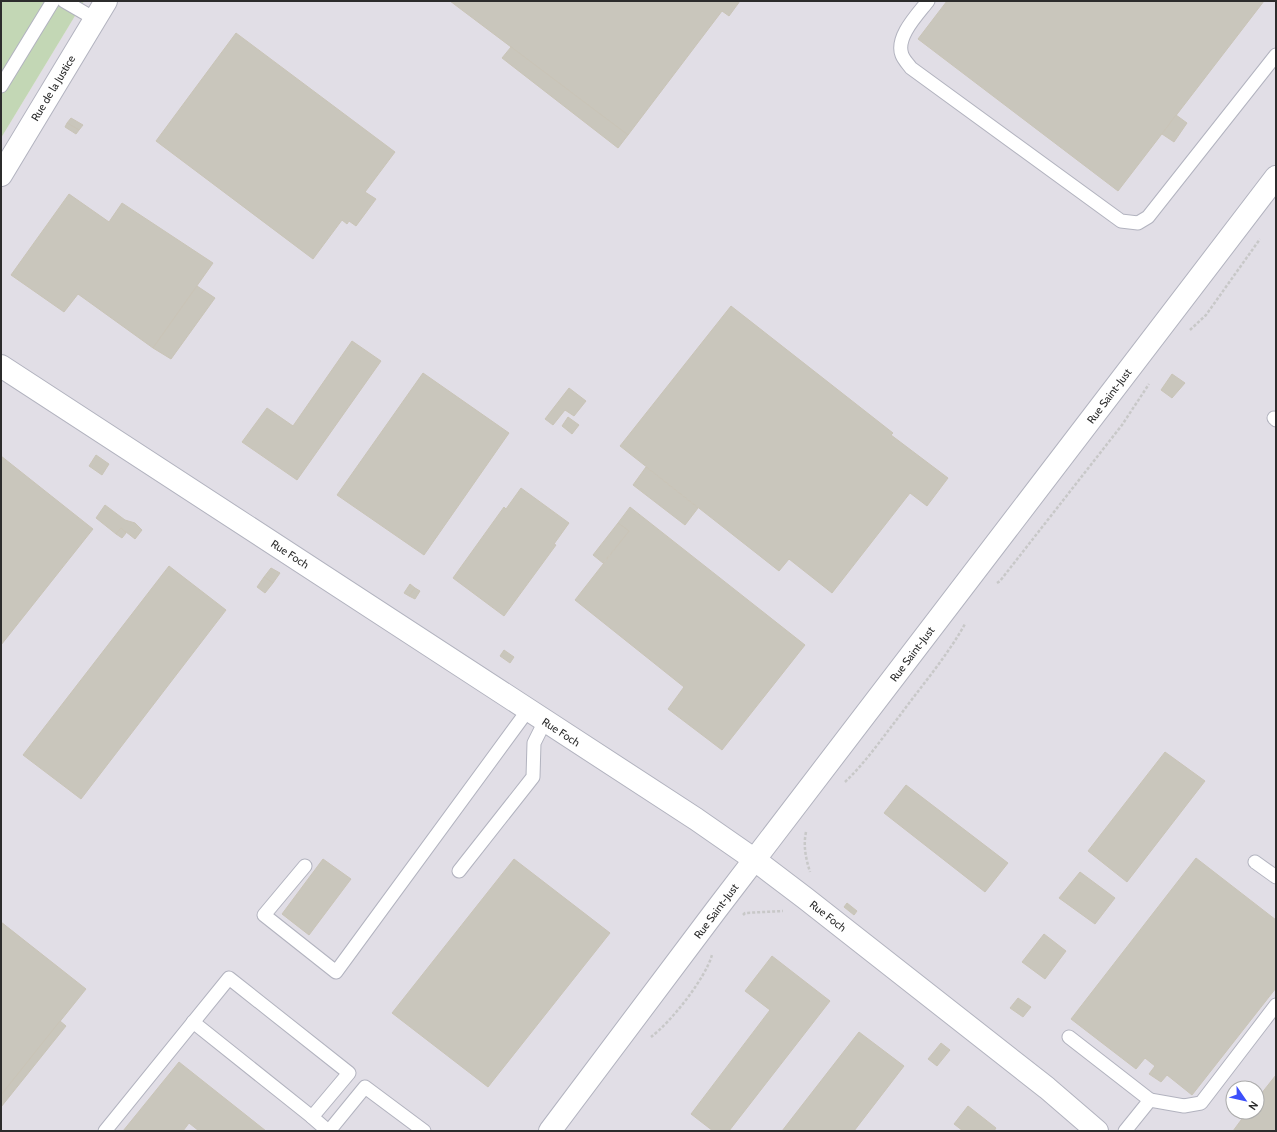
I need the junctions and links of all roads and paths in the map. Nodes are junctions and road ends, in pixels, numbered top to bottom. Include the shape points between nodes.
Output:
1 (52, 1) edge
2 (64, 1) edge
3 (106, 1) edge
4 (928, 1) edge
5 (95, 19) junction
6 (1276, 55) edge
7 (1, 86) edge
8 (1, 175) edge
9 (1276, 177) edge
10 (1262, 235) dead end
11 (1189, 330) dead end
12 (1, 366) edge
13 (1152, 378) dead end
14 (995, 584) dead end
15 (968, 620) dead end
16 (537, 716) junction
17 (842, 784) dead end
18 (807, 825) dead end
19 (755, 860) junction
20 (1255, 862) dead end
21 (305, 866) dead end
22 (459, 871) dead end
23 (1276, 878) edge
24 (805, 898) junction
25 (740, 916) dead end
26 (714, 950) dead end
27 (1276, 1005) edge
28 (193, 1022) junction
29 (1069, 1037) dead end
30 (647, 1040) dead end
31 (1150, 1100) junction
32 (312, 1117) junction
33 (105, 1131) edge
34 (329, 1131) edge
35 (424, 1131) edge
36 (550, 1131) edge
37 (1097, 1131) edge
38 (1125, 1131) edge

1 - 7 lane
2 - 5 lane
3 - 5 street, Rue de la Justice
4 - 6 lane via 910,24 901,42 902,55 911,68 1121,222 1138,223 1148,217
5 - 8 street, Rue de la Justice
9 - 19 street, Rue Saint-Just
10 - 11 path via 1206,315
12 - 16 street, Rue Foch
13 - 14 path via 1122,425 1000,581
15 - 17 path via 953,645 879,742 854,774
16 - 19 street, Rue Foch
16 - 21 lane via 336,972 264,915
16 - 22 lane via 533,777
18 - 24 path via 806,859 814,883
19 - 24 street, Rue Foch
19 - 36 street, Rue Saint-Just
20 - 23 lane
24 - 25 path via 790,910 746,913
24 - 37 street, Rue Foch via 1047,1088
26 - 30 path via 709,965 683,1004 658,1032
27 - 31 lane via 1201,1103 1184,1106
28 - 32 lane
28 - 32 lane via 229,978 349,1072
28 - 33 lane
29 - 31 lane
31 - 38 lane
32 - 34 lane
34 - 35 lane via 365,1087

